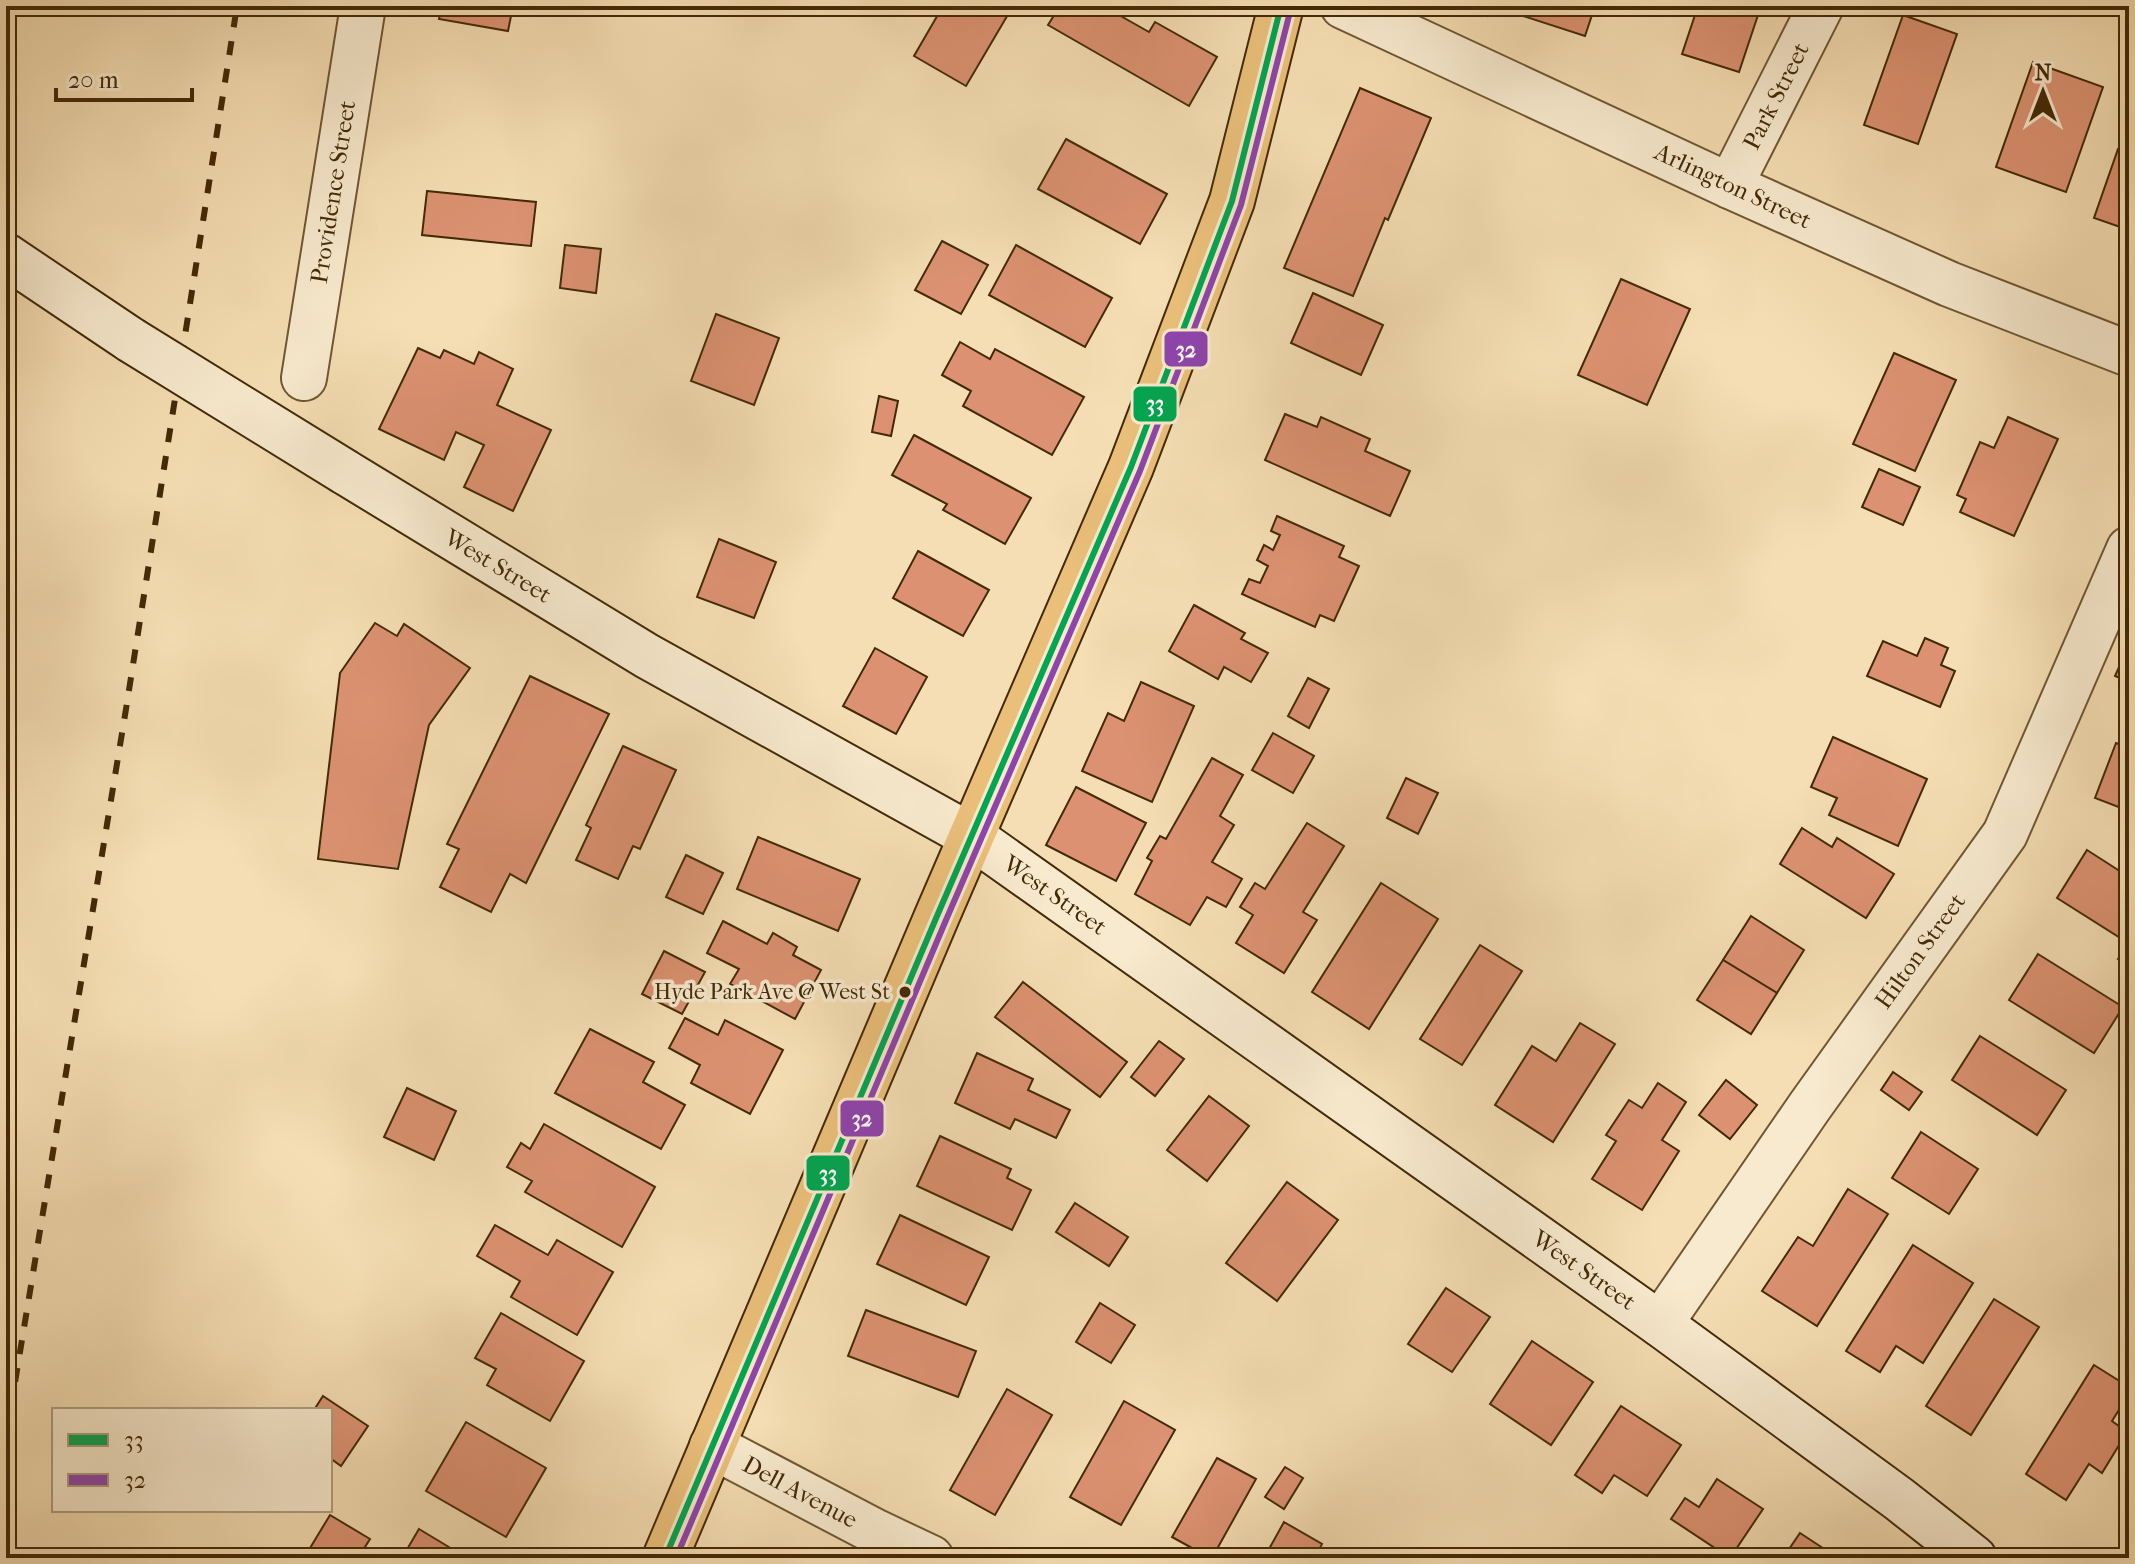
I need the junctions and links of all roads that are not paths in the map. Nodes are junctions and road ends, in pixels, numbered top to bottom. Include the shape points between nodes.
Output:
1 (363, 6) edge
2 (1281, 6) edge
3 (1343, 6) edge
4 (1821, 6) edge
5 (1730, 186) junction
6 (6, 256) edge
7 (2129, 354) edge
8 (304, 378) dead end
9 (2129, 549) edge
10 (971, 836) junction
11 (1660, 1324) junction
12 (712, 1446) junction
13 (665, 1558) edge
14 (931, 1558) edge
15 (1974, 1558) edge

1 - 8 street, Providence Street
2 - 10 main road via 1232,201 1131,467
3 - 5 street, Arlington Street
4 - 5 street, Park Street
5 - 7 street, Arlington Street via 1949,284
6 - 10 street, West Street, bridge via 131,340 647,656
9 - 11 street, Hilton Street via 2005,834
10 - 11 street, West Street
10 - 12 main road
11 - 15 street, West Street
12 - 13 main road
12 - 14 street, Dell Avenue

